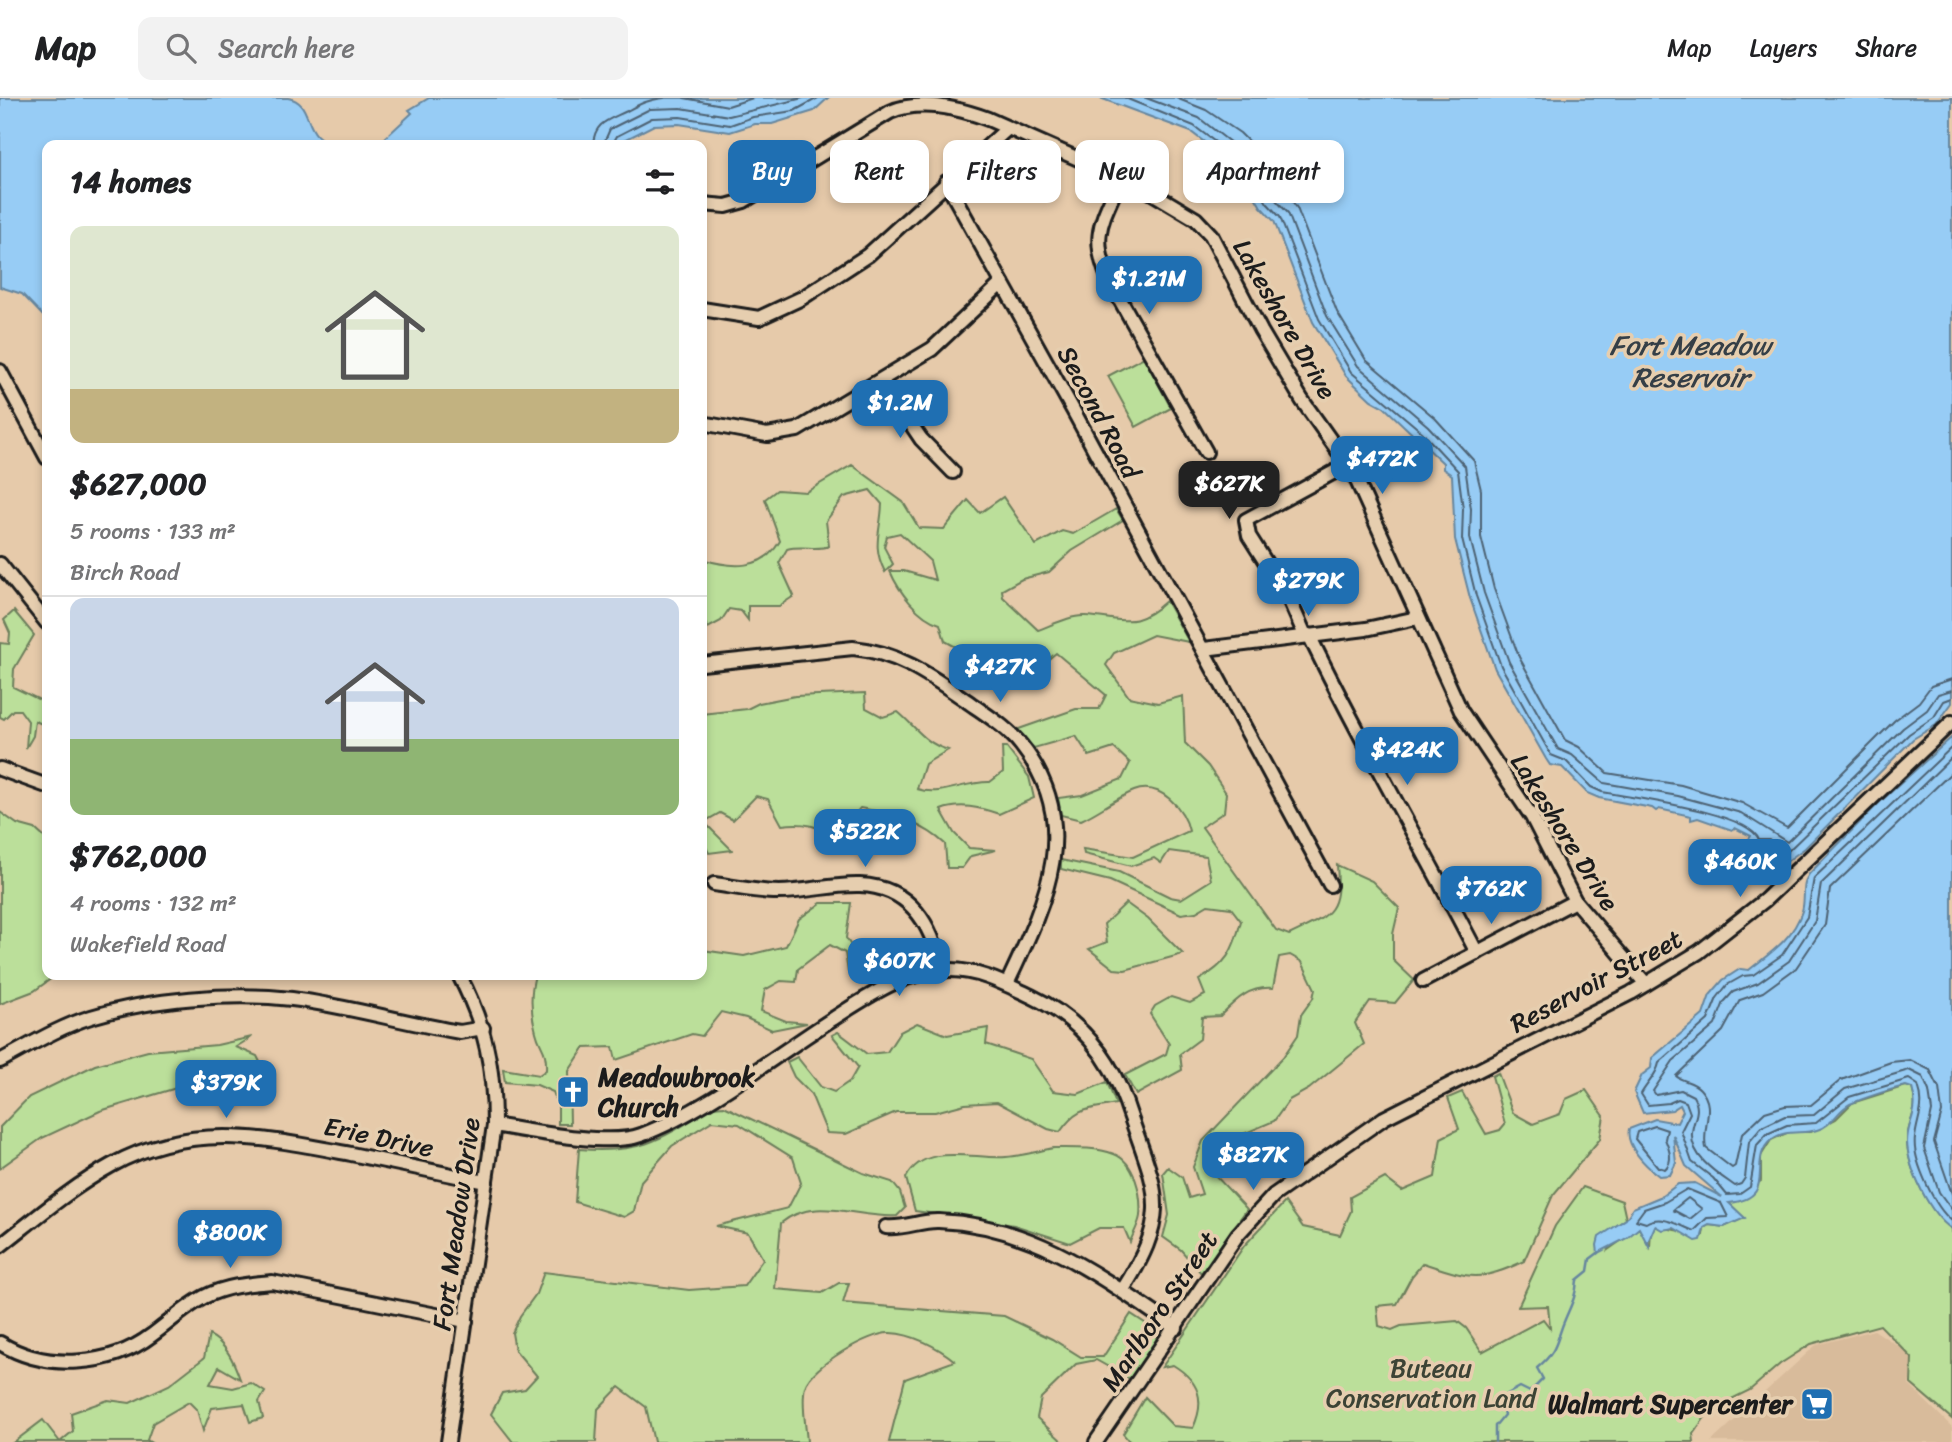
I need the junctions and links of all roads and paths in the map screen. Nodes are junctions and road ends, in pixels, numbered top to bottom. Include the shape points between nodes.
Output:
1 (1008, 128) junction
2 (998, 140) edge
3 (1075, 157) edge
4 (943, 185) edge
5 (1169, 202) edge
6 (958, 203) edge
7 (1110, 203) edge
8 (707, 204) edge
9 (1002, 283) junction
10 (707, 310) edge
11 (0, 371) edge
12 (882, 381) junction
13 (707, 424) edge
14 (42, 448) edge
15 (1206, 452) dead end
16 (1349, 464) junction
17 (953, 472) dead end
18 (0, 564) edge
19 (42, 617) edge
20 (1417, 618) junction
21 (1307, 635) junction
22 (1204, 649) junction
23 (707, 663) edge
24 (1952, 722) edge
25 (0, 769) edge
26 (42, 784) edge
27 (714, 884) dead end
28 (1331, 885) dead end
29 (1575, 901) junction
30 (1477, 953) junction
31 (941, 971) junction
32 (461, 980) edge
33 (1423, 981) dead end
34 (1007, 984) junction
35 (1646, 984) junction
36 (483, 1028) junction
37 (1509, 1053) joint
38 (0, 1061) edge
39 (494, 1125) junction
40 (486, 1182) junction
41 (886, 1227) dead end
42 (0, 1246) edge
43 (1122, 1291) junction
44 (466, 1321) junction
45 (1176, 1328) junction
46 (2, 1350) edge
47 (1104, 1439) edge
48 (448, 1442) edge

1 - 2 street
1 - 3 street, Lakeshore Drive
1 - 8 street, Lakeshore Drive via 955,110 899,108 744,201
4 - 10 street via 859,262 783,309 751,318
5 - 16 street, Lakeshore Drive via 1211,235 1302,400
6 - 9 street, Second Road
7 - 15 street via 1098,233 1099,256
9 - 12 street via 940,342
9 - 22 street, Second Road
11 - 14 street
12 - 13 street via 790,433 758,434
12 - 17 street via 916,432
16 - 20 street, Lakeshore Drive
16 - 21 street via 1246,520 1249,536
18 - 19 street
20 - 21 street
20 - 29 street, Lakeshore Drive via 1461,711 1532,817
21 - 22 street
21 - 30 street
22 - 28 street, Second Road
23 - 34 street via 853,648 875,650 928,673 1020,743 1048,795 1054,857 1046,900
24 - 35 street, Reservoir Street via 1765,900 1699,952
25 - 26 street
27 - 31 street via 778,892 860,885 896,894 932,932
29 - 30 street
29 - 35 street, Lakeshore Drive
30 - 33 street
31 - 34 street via 971,973
31 - 39 street via 884,987 708,1099 638,1136 618,1139
32 - 36 street, Fort Meadow Drive
34 - 43 street via 1062,1013 1085,1032 1108,1062 1123,1096 1157,1208 1150,1243
35 - 37 street, Reservoir Street
36 - 38 street via 460,1032 295,999 218,998 91,1017
36 - 39 street, Fort Meadow Drive via 492,1065
37 - 45 street, Marlboro Street via 1384,1118 1274,1195 1238,1234
39 - 40 street, Fort Meadow Drive
40 - 42 street, Erie Drive via 280,1139 225,1136 183,1140 113,1164
40 - 44 street, Fort Meadow Drive
41 - 43 street via 937,1220 1028,1238 1066,1255
43 - 45 street
44 - 46 street via 271,1282 240,1285 206,1296 151,1336 104,1358 72,1362
44 - 48 street, Fort Meadow Drive
45 - 47 street, Marlboro Street

